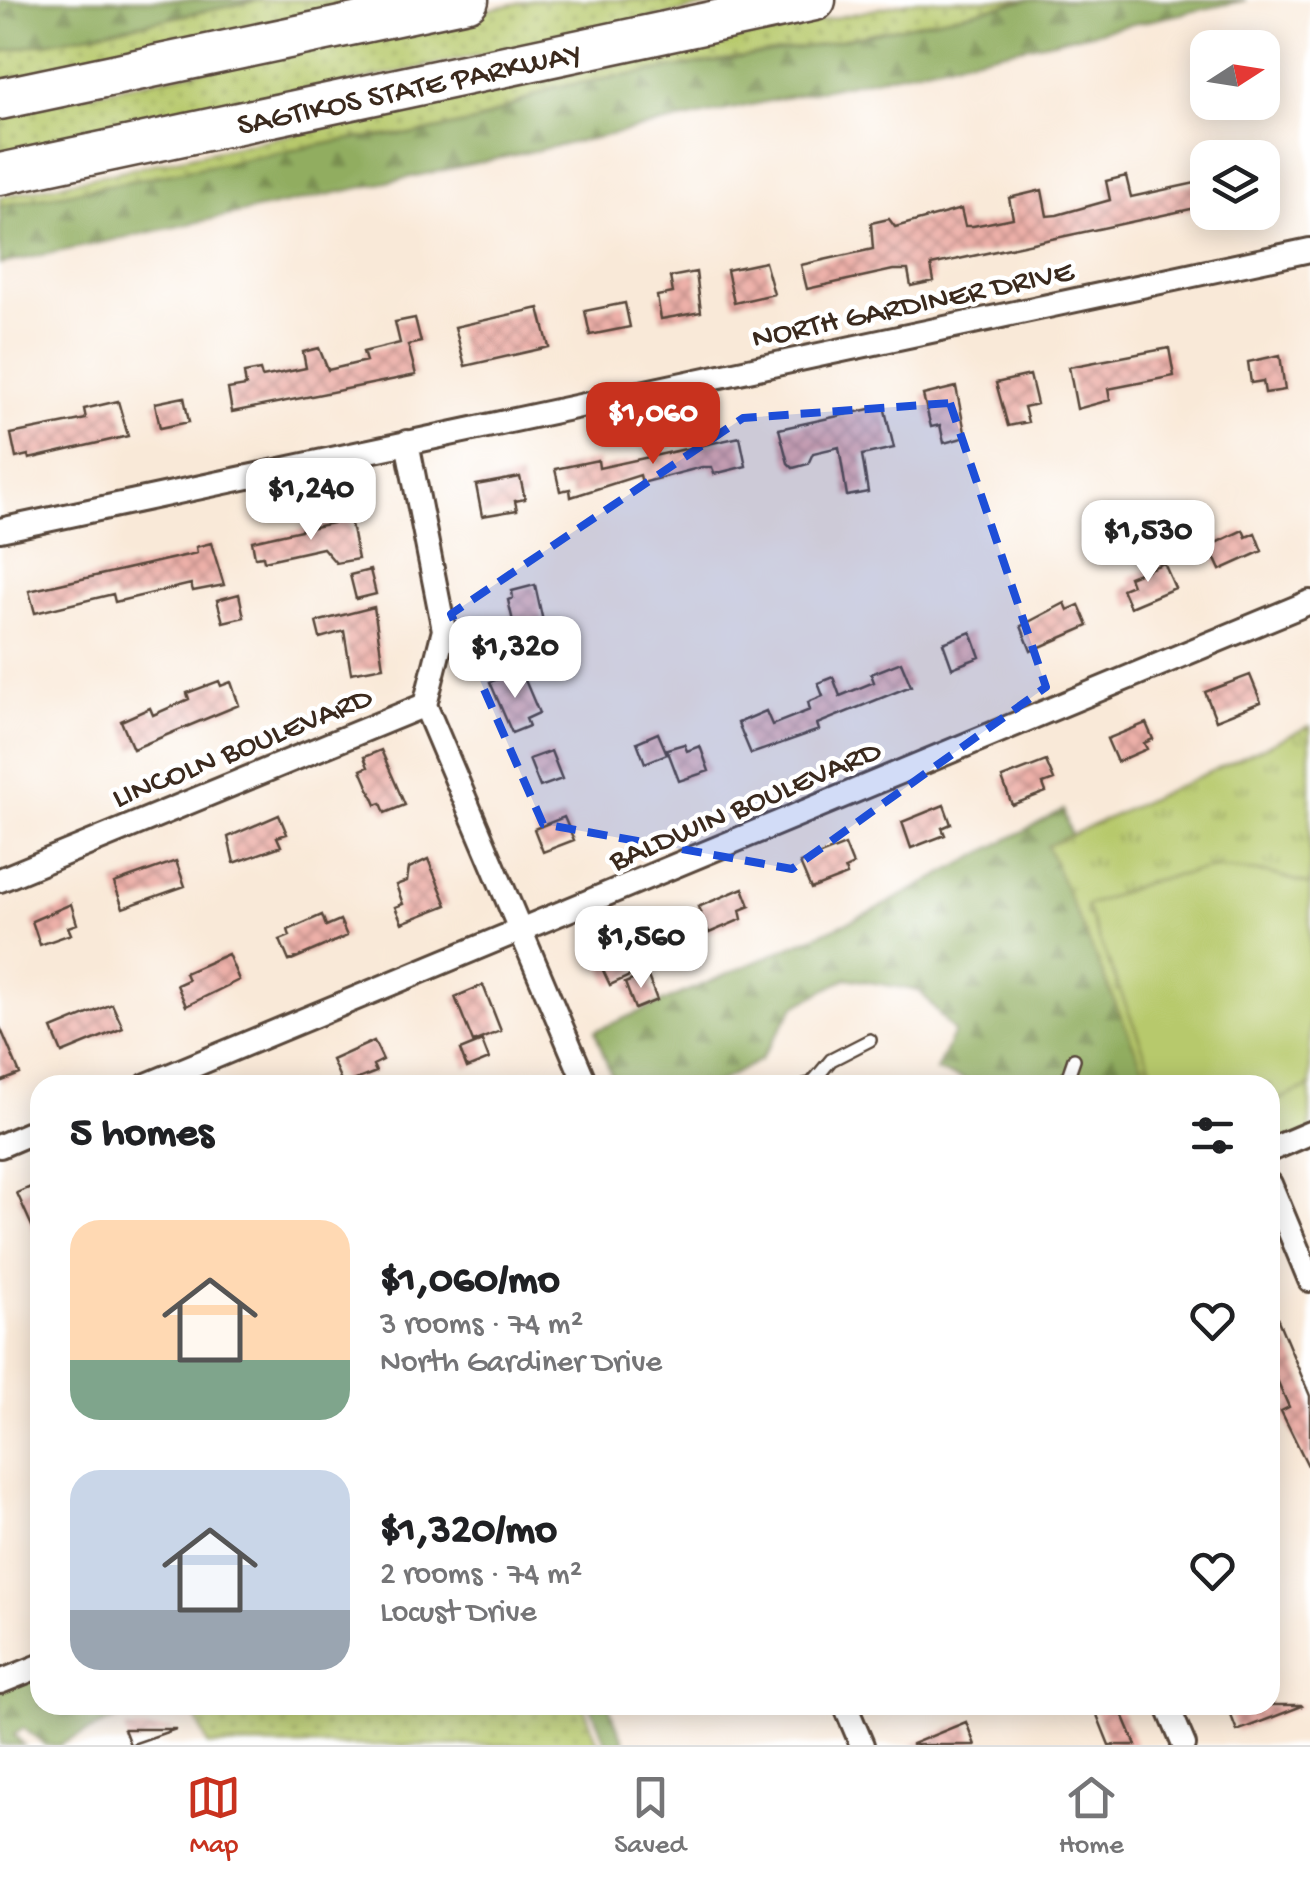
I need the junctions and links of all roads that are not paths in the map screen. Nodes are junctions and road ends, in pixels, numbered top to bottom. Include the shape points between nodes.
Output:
1 (468, 0) edge
2 (815, 0) edge
3 (0, 100) edge
4 (0, 174) edge
5 (1310, 250) edge
6 (407, 442) junction
7 (0, 530) edge
8 (1310, 602) edge
9 (425, 705) junction
10 (0, 880) edge
11 (522, 930) junction
12 (870, 1040) dead end
13 (1074, 1059) dead end
14 (171, 1075) edge
15 (582, 1075) edge
16 (819, 1075) edge
17 (1068, 1075) edge
18 (30, 1133) edge
19 (1310, 1133) edge
20 (0, 1146) edge
21 (1280, 1146) edge
22 (1280, 1208) edge
23 (1310, 1280) edge
24 (30, 1670) edge
25 (0, 1682) edge
26 (849, 1715) edge
27 (1171, 1715) edge
28 (862, 1745) edge
29 (1184, 1745) edge

1 - 3 highway
2 - 4 highway, SAGTIKOS STATE PARKWAY
5 - 6 street, NORTH GARDINER DRIVE
6 - 7 street, NORTH GARDINER DRIVE
6 - 9 street, LINCOLN BOULEVARD via 444,630
8 - 11 street, BALDWIN BOULEVARD
9 - 10 street, LINCOLN BOULEVARD
9 - 11 street
11 - 14 street, BALDWIN BOULEVARD
11 - 15 street
12 - 16 lane via 831,1060
13 - 17 lane
18 - 20 street
19 - 21 street
22 - 23 street
24 - 25 street
26 - 28 street
27 - 29 street

